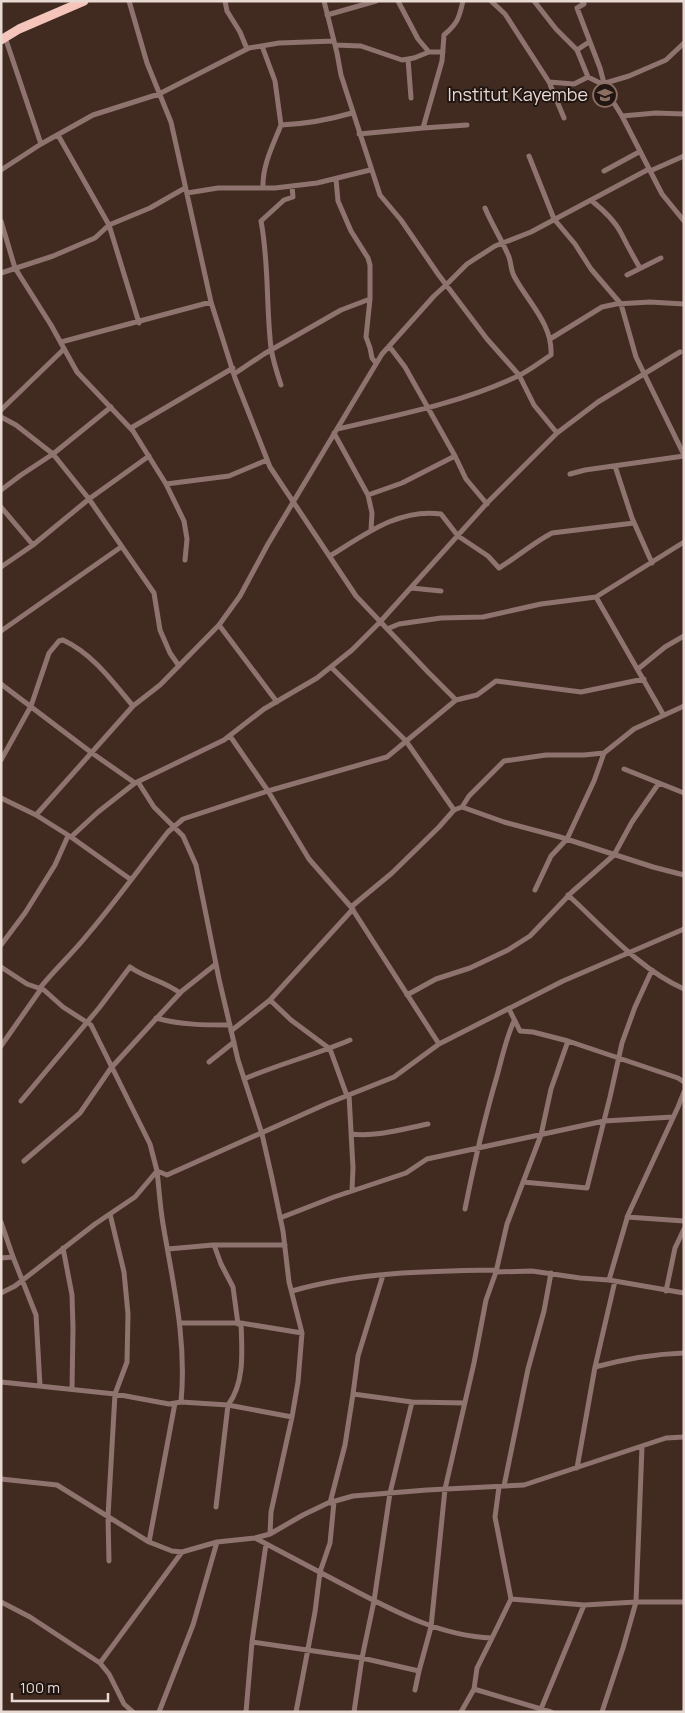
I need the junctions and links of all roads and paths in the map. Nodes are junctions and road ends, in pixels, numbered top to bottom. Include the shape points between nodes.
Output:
1 (84, 1) edge
2 (129, 1) edge
3 (225, 1) edge
4 (324, 1) edge
5 (376, 1) edge
6 (398, 1) edge
7 (463, 1) edge
8 (491, 1) edge
9 (534, 1) edge
10 (582, 1) edge
11 (327, 15) junction
12 (3, 38) edge
13 (589, 42) junction
14 (335, 43) junction
15 (684, 43) edge
16 (262, 46) junction
17 (247, 49) junction
18 (576, 50) junction
19 (429, 52) junction
20 (443, 52) junction
21 (408, 59) junction
22 (588, 78) junction
23 (549, 82) junction
24 (603, 83) junction
25 (159, 94) junction
26 (411, 98) dead end
27 (352, 113) junction
28 (684, 114) edge
29 (622, 116) junction
30 (564, 118) dead end
31 (280, 125) junction
32 (467, 126) dead end
33 (423, 128) junction
34 (359, 134) junction
35 (58, 135) junction
36 (40, 144) junction
37 (639, 152) junction
38 (529, 156) dead end
39 (684, 156) edge
40 (1, 170) edge
41 (370, 170) junction
42 (650, 170) junction
43 (604, 171) dead end
44 (336, 179) junction
45 (292, 186) junction
46 (263, 188) junction
47 (186, 190) junction
48 (592, 201) junction
49 (484, 208) dead end
50 (554, 219) junction
51 (1, 221) edge
52 (684, 222) edge
53 (109, 225) junction
54 (502, 244) junction
55 (661, 258) dead end
56 (15, 268) junction
57 (640, 268) junction
58 (1, 273) edge
59 (627, 275) dead end
60 (446, 286) junction
61 (370, 298) junction
62 (211, 302) junction
63 (621, 304) junction
64 (684, 304) edge
65 (139, 322) junction
66 (550, 339) junction
67 (61, 342) junction
68 (389, 346) junction
69 (64, 349) junction
70 (271, 350) junction
71 (680, 352) dead end
72 (376, 363) junction
73 (234, 371) junction
74 (644, 374) junction
75 (519, 375) junction
76 (281, 385) dead end
77 (111, 407) junction
78 (428, 408) junction
79 (1, 410) edge
80 (1, 418) edge
81 (131, 428) junction
82 (335, 431) junction
83 (557, 433) junction
84 (53, 454) junction
85 (149, 456) junction
86 (455, 456) junction
87 (684, 456) edge
88 (267, 460) junction
89 (615, 466) junction
90 (570, 474) dead end
91 (166, 484) junction
92 (1, 490) edge
93 (368, 495) junction
94 (89, 499) junction
95 (294, 503) junction
96 (486, 504) junction
97 (1, 507) edge
98 (634, 523) junction
99 (371, 530) junction
100 (458, 536) junction
101 (684, 542) edge
102 (33, 546) junction
103 (121, 547) junction
104 (330, 556) junction
105 (185, 560) dead end
106 (652, 563) junction
107 (1, 567) edge
108 (411, 588) junction
109 (441, 591) dead end
110 (596, 596) junction
111 (380, 622) junction
112 (219, 626) junction
113 (387, 629) junction
114 (1, 631) edge
115 (684, 636) edge
116 (179, 666) junction
117 (331, 667) junction
118 (638, 669) junction
119 (644, 679) junction
120 (1, 684) edge
121 (456, 700) junction
122 (277, 702) junction
123 (31, 706) junction
124 (133, 706) junction
125 (684, 706) edge
126 (663, 714) junction
127 (230, 736) junction
128 (406, 741) junction
129 (92, 753) junction
130 (604, 753) junction
131 (1, 760) edge
132 (624, 769) dead end
133 (137, 783) junction
134 (659, 783) junction
135 (268, 791) junction
136 (684, 793) edge
137 (1, 798) edge
138 (462, 808) junction
139 (454, 810) junction
140 (36, 815) junction
141 (174, 826) junction
142 (70, 836) junction
143 (567, 839) junction
144 (614, 854) junction
145 (684, 875) edge
146 (130, 879) junction
147 (535, 890) dead end
148 (568, 895) junction
149 (352, 908) junction
150 (684, 929) edge
151 (1, 945) edge
152 (629, 952) junction
153 (216, 964) junction
154 (1, 967) edge
155 (652, 970) junction
156 (40, 988) junction
157 (684, 989) edge
158 (180, 993) junction
159 (407, 995) junction
160 (270, 1000) junction
161 (509, 1009) junction
162 (156, 1018) junction
163 (514, 1021) junction
164 (87, 1022) junction
165 (230, 1028) junction
166 (350, 1040) dead end
167 (568, 1041) junction
168 (234, 1042) junction
169 (439, 1044) junction
170 (1, 1046) edge
171 (330, 1049) junction
172 (620, 1058) junction
173 (209, 1062) dead end
174 (111, 1068) junction
175 (244, 1079) junction
176 (684, 1082) edge
177 (684, 1092) edge
178 (348, 1096) junction
179 (21, 1101) dead end
180 (673, 1117) junction
181 (604, 1121) junction
182 (428, 1124) dead end
183 (262, 1134) junction
184 (351, 1134) junction
185 (541, 1135) junction
186 (478, 1148) junction
187 (24, 1160) dead end
188 (157, 1171) junction
189 (523, 1182) junction
190 (352, 1190) junction
191 (465, 1209) dead end
192 (110, 1214) junction
193 (627, 1217) junction
194 (280, 1218) junction
195 (684, 1221) edge
196 (1, 1222) edge
197 (684, 1229) edge
198 (214, 1245) junction
199 (285, 1245) junction
200 (64, 1248) junction
201 (168, 1249) junction
202 (13, 1257) junction
203 (1, 1258) edge
204 (496, 1271) junction
205 (551, 1274) junction
206 (383, 1275) junction
207 (23, 1280) junction
208 (612, 1280) junction
209 (292, 1291) junction
210 (666, 1291) junction
211 (1, 1292) edge
212 (684, 1293) edge
213 (180, 1323) junction
214 (239, 1324) junction
215 (302, 1333) junction
216 (684, 1353) edge
217 (595, 1367) junction
218 (1, 1382) edge
219 (40, 1386) junction
220 (72, 1389) junction
221 (116, 1394) junction
222 (353, 1394) junction
223 (178, 1402) junction
224 (412, 1402) junction
225 (465, 1403) junction
226 (228, 1405) junction
227 (292, 1417) junction
228 (684, 1437) edge
229 (642, 1446) junction
230 (577, 1468) junction
231 (1, 1479) edge
232 (502, 1487) junction
233 (445, 1489) junction
234 (390, 1493) junction
235 (332, 1502) junction
236 (216, 1507) dead end
237 (108, 1516) junction
238 (270, 1534) junction
239 (255, 1538) junction
240 (149, 1542) junction
241 (217, 1542) junction
242 (266, 1544) junction
243 (182, 1552) junction
244 (109, 1561) dead end
245 (320, 1572) junction
246 (511, 1599) junction
247 (374, 1601) junction
248 (1, 1602) edge
249 (636, 1602) junction
250 (684, 1602) edge
251 (584, 1605) junction
252 (431, 1627) junction
253 (492, 1638) junction
254 (252, 1642) junction
255 (307, 1651) junction
256 (362, 1658) junction
257 (100, 1663) junction
258 (419, 1671) junction
259 (474, 1689) junction
260 (415, 1690) dead end
261 (541, 1709) junction
262 (133, 1712) edge
263 (159, 1712) edge
264 (246, 1712) edge
265 (296, 1712) edge
266 (354, 1712) edge
267 (461, 1712) edge
268 (551, 1712) edge
269 (602, 1712) edge

1 - 12 highway
2 - 25 street
3 - 17 street
4 - 11 street
5 - 11 street
6 - 19 street via 418,39
7 - 20 street via 457,22 444,34
8 - 23 street via 505,14
9 - 18 street
10 - 13 street via 584,4 576,8
11 - 14 street
12 - 36 street
13 - 18 street
13 - 24 street
14 - 16 street
14 - 21 street via 361,46 402,60
14 - 27 street
15 - 24 street via 666,60
16 - 17 street
16 - 31 street via 274,82
17 - 25 street
18 - 22 street
19 - 20 street
19 - 21 street
20 - 33 street
21 - 26 street
22 - 23 street via 574,84
22 - 24 street
23 - 30 street
24 - 29 street
25 - 35 street via 93,116
25 - 47 street via 170,122
27 - 31 street via 298,125
27 - 34 street
28 - 29 street
29 - 37 street
31 - 46 street via 266,163
32 - 33 street
33 - 34 street
34 - 41 street
35 - 36 street
35 - 53 street
36 - 40 street
37 - 42 street
37 - 43 street
38 - 50 street
39 - 42 street
41 - 44 street
41 - 60 street via 380,195
42 - 48 street
42 - 52 street via 662,194
44 - 45 street
44 - 61 street via 338,201 368,258
45 - 46 street
45 - 70 street via 293,197 284,200 261,221 266,246
46 - 47 street
47 - 53 street
47 - 62 street
48 - 50 street
48 - 57 street via 621,233
49 - 54 street
50 - 54 street
50 - 63 street
51 - 56 street
53 - 56 street via 95,238
53 - 65 street
54 - 60 street via 467,264
54 - 66 street via 514,276
55 - 57 street
56 - 58 street
56 - 67 street
57 - 59 street
60 - 68 street
60 - 75 street
61 - 70 street via 341,310
61 - 72 street via 366,337
62 - 65 street
62 - 73 street
63 - 64 street
63 - 66 street via 602,307
63 - 74 street
65 - 67 street
66 - 75 street via 551,355
67 - 69 street
68 - 72 street
68 - 78 street
69 - 77 street via 77,372
69 - 79 street
70 - 73 street
70 - 76 street
71 - 74 street
72 - 82 street
73 - 81 street
73 - 88 street
74 - 83 street via 598,402
74 - 87 street
75 - 78 street
75 - 83 street via 534,404
77 - 81 street
77 - 84 street
78 - 82 street
78 - 86 street
80 - 84 street via 16,425
81 - 85 street
82 - 93 street
82 - 95 street
83 - 96 street
84 - 92 street
84 - 94 street
85 - 91 street
85 - 94 street
86 - 93 street via 402,483
86 - 96 street via 466,479
87 - 89 street
88 - 91 street via 229,476
88 - 95 street
89 - 90 street
89 - 98 street
91 - 105 street via 184,521 187,539
93 - 99 street
94 - 102 street
94 - 103 street
95 - 104 street
95 - 112 street
96 - 100 street
97 - 102 street
98 - 100 street via 552,533 499,568 488,556
98 - 106 street
99 - 100 street via 402,516 427,512 441,514
99 - 104 street
100 - 108 street
101 - 106 street
102 - 107 street
103 - 114 street
103 - 116 street via 154,593 160,630
104 - 111 street via 356,596
106 - 110 street
108 - 109 street
108 - 111 street
110 - 113 street via 541,604 483,618 441,618 399,624
110 - 118 street
111 - 113 street
111 - 117 street
112 - 116 street
112 - 122 street
113 - 121 street
115 - 118 street
116 - 124 street
117 - 122 street
117 - 128 street
118 - 119 street
119 - 121 street via 581,692 496,681 477,695
119 - 126 street
120 - 123 street
121 - 128 street
122 - 127 street
123 - 124 street via 50,653 63,640 82,650 102,668
123 - 129 street
123 - 131 street
124 - 129 street
125 - 126 street
126 - 130 street via 634,728
127 - 133 street
127 - 135 street
128 - 135 street via 387,756
128 - 139 street
129 - 133 street
129 - 140 street
130 - 138 street via 546,755 504,761 469,796
130 - 143 street
132 - 134 street
133 - 141 street via 154,807
133 - 142 street
134 - 136 street
134 - 144 street
135 - 141 street via 183,819
135 - 149 street via 309,859
137 - 140 street
138 - 139 street
138 - 143 street
139 - 149 street via 440,827
140 - 142 street
141 - 146 street
141 - 153 street via 183,836 196,865
142 - 146 street
142 - 151 street via 25,913
143 - 144 street
143 - 147 street via 551,856
144 - 145 street
144 - 148 street
146 - 156 street via 67,960
148 - 152 street
148 - 159 street via 530,936 508,950 436,979
149 - 159 street
149 - 160 street
150 - 152 street
152 - 155 street
152 - 161 street
153 - 158 street
153 - 165 street
154 - 156 street via 27,984
155 - 157 street
155 - 172 street via 635,1007
156 - 164 street
156 - 170 street
158 - 162 street
158 - 164 street via 130,967
159 - 169 street
160 - 165 street
160 - 171 street
161 - 163 street
161 - 169 street
162 - 165 street via 173,1023
162 - 174 street
163 - 167 street via 520,1031
163 - 186 street
164 - 174 street
164 - 179 street
165 - 168 street
166 - 171 street
167 - 172 street
167 - 185 street
168 - 173 street
168 - 175 street
169 - 178 street via 394,1077
171 - 175 street
171 - 178 street
172 - 176 street
172 - 181 street
174 - 187 street via 80,1113
174 - 188 street via 150,1144
175 - 183 street
177 - 180 street
178 - 183 street
178 - 184 street
180 - 181 street
180 - 193 street
181 - 185 street
181 - 189 street via 587,1188
182 - 184 street via 362,1136
183 - 188 street via 167,1175
183 - 194 street
184 - 190 street
185 - 186 street
185 - 189 street
186 - 190 street via 427,1159 406,1173
186 - 191 street
188 - 192 street via 135,1198
188 - 201 street
189 - 204 street via 507,1224
190 - 194 street
192 - 200 street
192 - 221 street via 124,1272 128,1314 126,1362
193 - 195 street
193 - 208 street
194 - 199 street
196 - 202 street
197 - 210 street via 674,1248
198 - 199 street
198 - 201 street
198 - 214 street via 233,1287
199 - 209 street
200 - 207 street
200 - 220 street via 72,1295
201 - 213 street
202 - 203 street
202 - 207 street
204 - 205 street
204 - 206 street via 413,1271
204 - 225 street via 486,1300
205 - 208 street
205 - 232 street
206 - 209 street
206 - 222 street via 358,1356
207 - 211 street
207 - 219 street via 36,1315
208 - 210 street
208 - 217 street
209 - 215 street
210 - 212 street
213 - 214 street
213 - 223 street via 183,1374
214 - 215 street
214 - 226 street via 242,1357 238,1382
215 - 227 street
216 - 217 street via 655,1354
217 - 230 street
218 - 219 street
219 - 220 street
220 - 221 street
221 - 223 street via 169,1404
221 - 237 street
222 - 224 street
222 - 235 street
223 - 226 street
223 - 240 street
224 - 225 street
224 - 234 street
225 - 233 street
226 - 227 street
226 - 236 street
227 - 238 street via 271,1512
228 - 229 street via 666,1438
229 - 230 street
229 - 249 street
230 - 232 street via 524,1485
231 - 237 street via 57,1485
232 - 233 street
232 - 246 street via 495,1517
233 - 234 street
233 - 252 street
234 - 235 street via 353,1496
234 - 247 street
235 - 238 street
235 - 245 street via 330,1544
237 - 240 street
237 - 244 street
238 - 239 street
239 - 241 street
239 - 242 street
240 - 243 street
241 - 243 street
241 - 263 street via 192,1625
242 - 245 street
242 - 254 street
243 - 257 street
245 - 247 street
245 - 255 street
246 - 251 street
246 - 253 street
247 - 252 street
247 - 256 street
248 - 257 street
249 - 250 street
249 - 251 street
249 - 269 street
251 - 261 street
252 - 253 street via 477,1638
252 - 258 street
253 - 259 street via 477,1668
254 - 255 street
254 - 264 street
255 - 256 street
255 - 265 street
256 - 258 street
256 - 266 street
257 - 262 street via 124,1704
258 - 260 street
259 - 261 street
259 - 267 street
261 - 268 street

